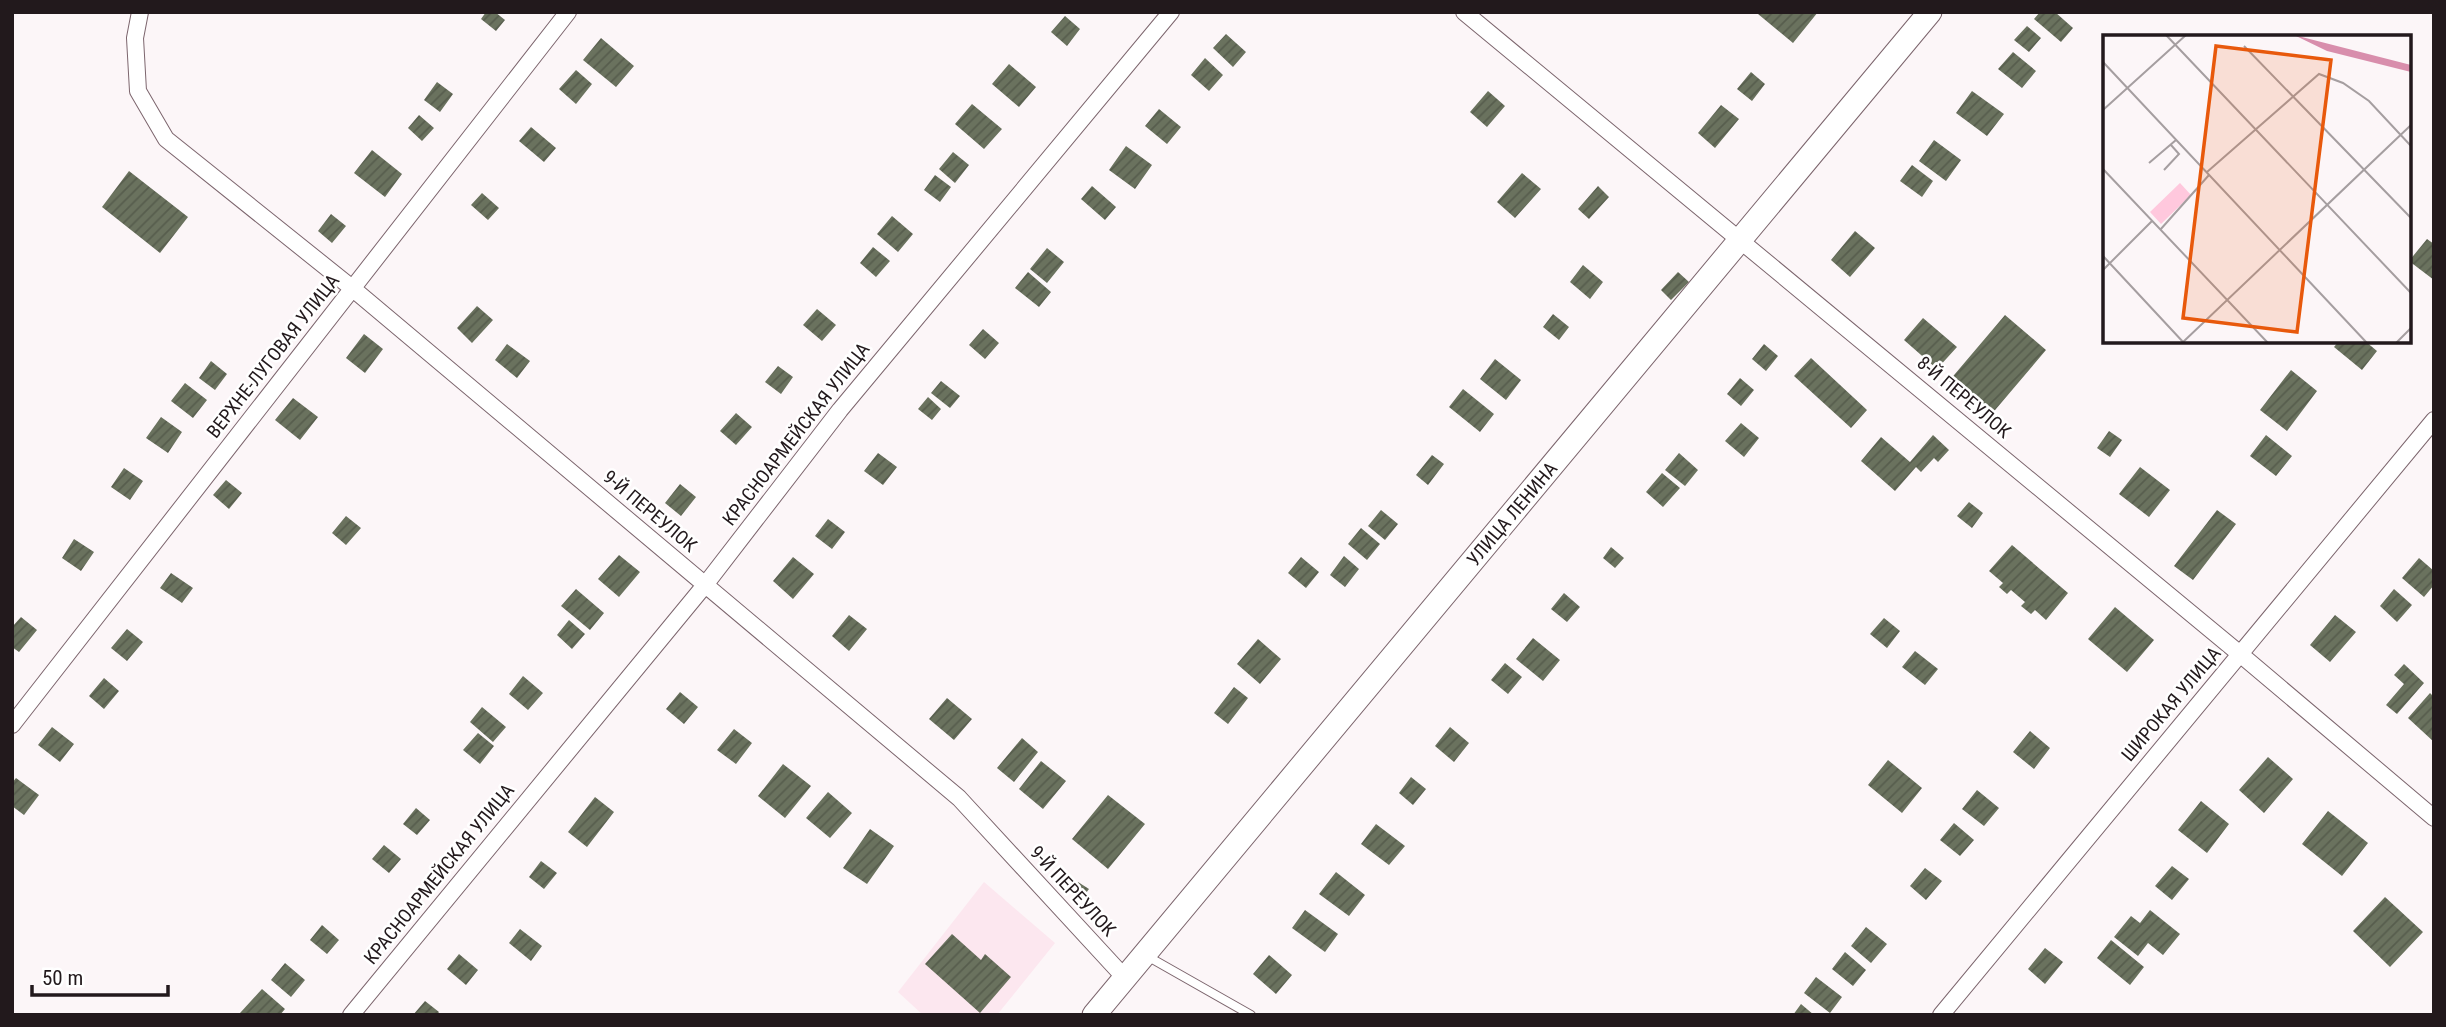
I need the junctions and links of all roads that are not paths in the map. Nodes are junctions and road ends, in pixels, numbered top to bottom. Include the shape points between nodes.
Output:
1 (140, 12) edge
2 (568, 12) edge
3 (1171, 12) edge
4 (1464, 12) edge
5 (1930, 12) edge
6 (1740, 240) junction
7 (352, 288) junction
8 (2434, 420) edge
9 (705, 585) junction
10 (2240, 654) junction
11 (12, 725) edge
12 (2434, 818) edge
13 (1145, 955) junction
14 (1125, 978) junction
15 (351, 1015) edge
16 (1094, 1015) edge
17 (1251, 1015) edge
18 (1941, 1015) edge

1 - 7 street, 9-Й ПЕРЕУЛОК via 135,38 138,91 166,139
2 - 7 street, ВЕРХНЕ-ЛУГОВАЯ УЛИЦА
3 - 9 street, КРАСНОАРМЕЙСКАЯ УЛИЦА via 840,410
4 - 6 street, 8-Й ПЕРЕУЛОК
5 - 6 street, УЛИЦА ЛЕНИНА
6 - 10 street, 8-Й ПЕРЕУЛОК
6 - 13 street, УЛИЦА ЛЕНИНА
7 - 9 street, 9-Й ПЕРЕУЛОК
7 - 11 street, ВЕРХНЕ-ЛУГОВАЯ УЛИЦА
8 - 10 street, ШИРОКАЯ УЛИЦА
9 - 14 street, 9-Й ПЕРЕУЛОК via 959,798
9 - 15 street, КРАСНОАРМЕЙСКАЯ УЛИЦА
10 - 12 street, 8-Й ПЕРЕУЛОК
10 - 18 street, ШИРОКАЯ УЛИЦА
13 - 14 street, УЛИЦА ЛЕНИНА
13 - 17 lane
14 - 16 street, УЛИЦА ЛЕНИНА

